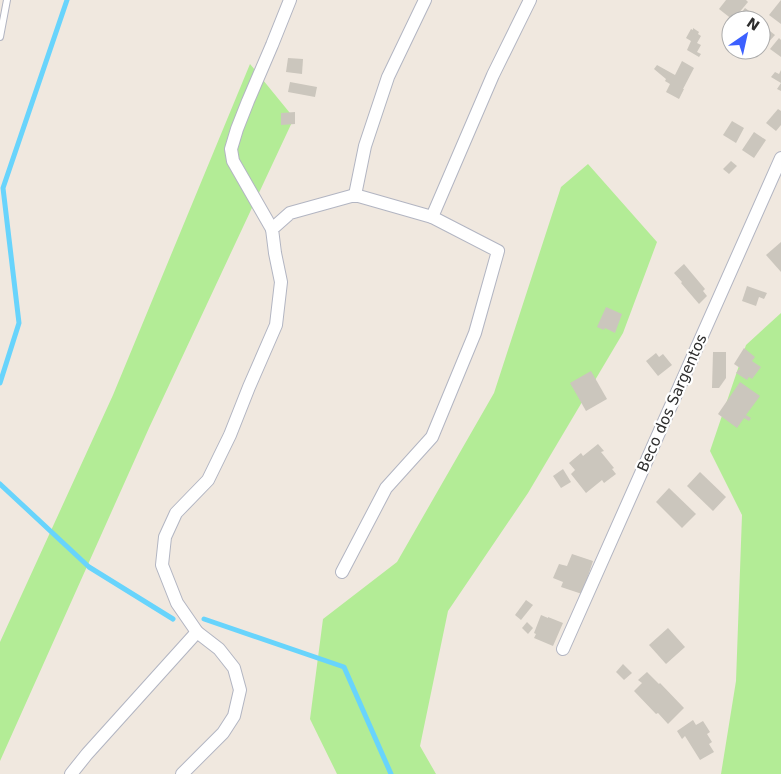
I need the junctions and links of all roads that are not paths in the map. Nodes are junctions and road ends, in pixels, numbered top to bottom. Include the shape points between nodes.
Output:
1 (7, 0) edge
2 (290, 0) edge
3 (425, 0) edge
4 (530, 0) edge
5 (0, 37) edge
6 (781, 159) edge
7 (355, 195) junction
8 (432, 217) junction
9 (272, 229) junction
10 (342, 572) dead end
11 (198, 632) junction
12 (563, 649) dead end
13 (71, 774) edge
14 (182, 774) edge

1 - 5 lane
2 - 9 street via 231,149 232,161
3 - 7 street via 388,77 365,146
4 - 8 street via 493,75
6 - 12 street, Beco dos Sargentos
7 - 8 street
7 - 9 street via 290,213
8 - 10 street via 498,251 475,333 432,437 386,488
9 - 11 street via 281,282 276,325 208,480 176,513 165,538 162,565 177,603
11 - 13 street
11 - 14 street via 219,649 234,668 240,690 234,716 223,733

